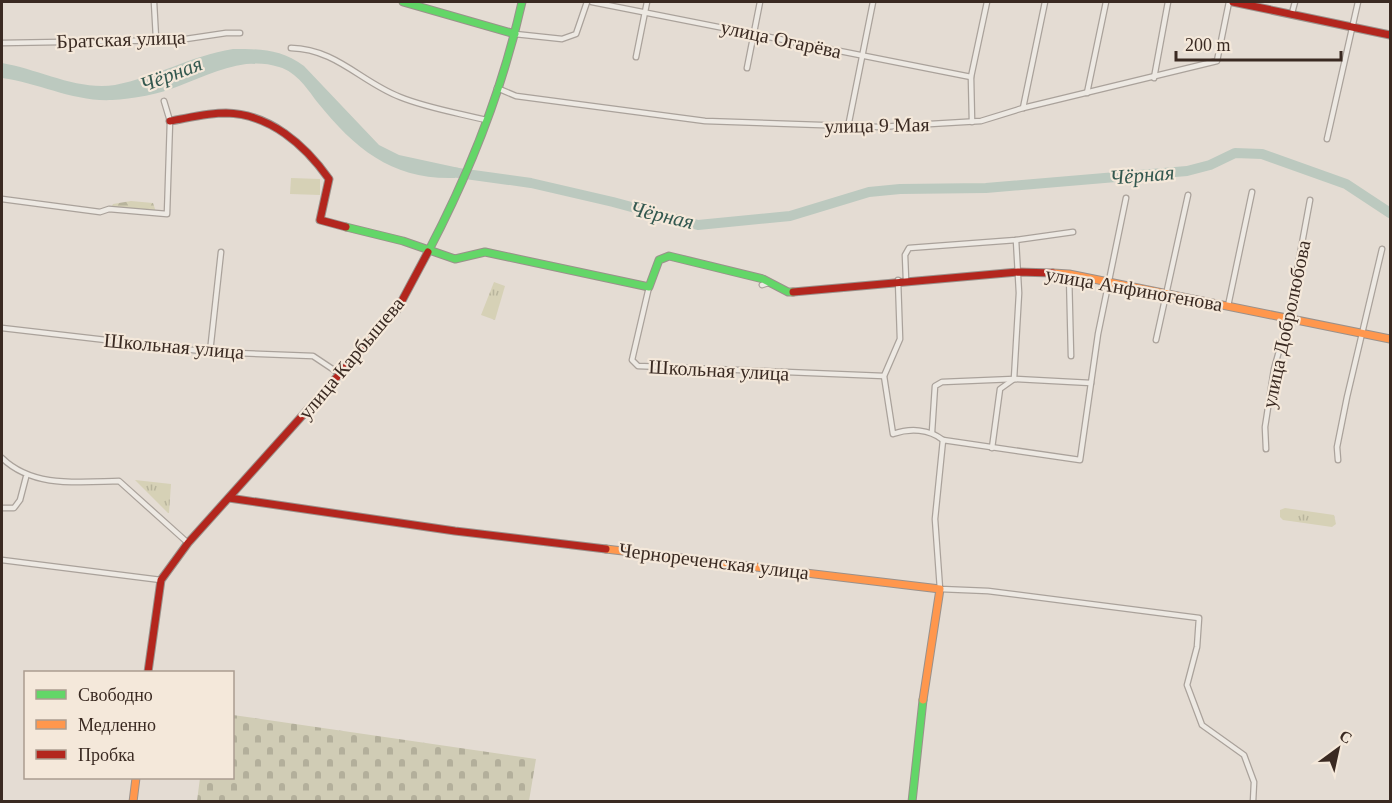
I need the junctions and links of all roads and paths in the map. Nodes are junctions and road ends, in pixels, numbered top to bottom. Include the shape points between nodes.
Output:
1 (154, 2) edge
2 (403, 2) edge
3 (522, 2) edge
4 (587, 2) edge
5 (592, 2) edge
6 (647, 2) edge
7 (760, 2) edge
8 (873, 2) edge
9 (987, 2) edge
10 (1045, 2) edge
11 (1106, 2) edge
12 (1168, 2) edge
13 (1231, 2) edge
14 (1295, 2) edge
15 (1358, 2) edge
16 (645, 12) junction
17 (1292, 13) junction
18 (1353, 27) junction
19 (752, 32) junction
20 (240, 33) dead end
21 (515, 33) junction
22 (1390, 35) edge
23 (156, 38) junction
24 (2, 43) edge
25 (291, 48) dead end
26 (861, 56) junction
27 (636, 57) dead end
28 (747, 68) dead end
29 (971, 77) junction
30 (1154, 78) junction
31 (497, 88) junction
32 (1087, 93) junction
33 (164, 101) dead end
34 (1023, 108) junction
35 (170, 121) junction
36 (487, 121) junction
37 (972, 122) junction
38 (848, 127) junction
39 (1328, 140) dead end
40 (1252, 192) dead end
41 (1188, 195) dead end
42 (1126, 198) dead end
43 (2, 199) edge
44 (1311, 200) dead end
45 (1073, 232) dead end
46 (1016, 240) junction
47 (430, 249) junction
48 (1382, 249) dead end
49 (221, 252) dead end
50 (1018, 272) junction
51 (1069, 274) junction
52 (898, 280) junction
53 (906, 280) junction
54 (1108, 280) junction
55 (649, 287) junction
56 (1168, 294) junction
57 (1228, 306) junction
58 (1288, 319) junction
59 (2, 328) edge
60 (1361, 333) junction
61 (1390, 339) edge
62 (1156, 340) dead end
63 (210, 352) junction
64 (1071, 356) dead end
65 (340, 375) junction
66 (884, 376) junction
67 (1014, 379) junction
68 (987, 381) junction
69 (1091, 382) junction
70 (1000, 389) junction
71 (932, 432) junction
72 (943, 440) junction
73 (992, 448) junction
74 (1266, 449) dead end
75 (2, 458) edge
76 (1338, 460) dead end
77 (26, 477) junction
78 (229, 498) junction
79 (2, 508) edge
80 (188, 543) junction
81 (2, 560) edge
82 (161, 580) junction
83 (940, 589) junction
84 (148, 671) edge
85 (136, 779) edge
86 (133, 801) edge
87 (912, 801) edge
88 (1253, 801) edge

1 - 23 street
2 - 21 main road
3 - 21 main road, улица Карбышева
4 - 21 street via 576,34 562,39
5 - 16 street, улица Огарёва
6 - 16 street
7 - 19 street
8 - 26 street
9 - 29 street
10 - 34 street
11 - 32 street
12 - 30 street
13 - 17 main road
13 - 30 street, улица 9 Мая via 1217,61
14 - 17 street
15 - 18 street
16 - 19 street, улица Огарёва
16 - 27 street
17 - 18 main road
18 - 22 main road
18 - 39 street
19 - 26 street, улица Огарёва
19 - 28 street
20 - 23 street, Братская улица via 179,40
21 - 31 main road, улица Карбышева
23 - 24 street, Братская улица
25 - 36 street via 311,49 340,62 400,97
26 - 29 street, улица Огарёва
26 - 38 street
29 - 37 street
30 - 32 street, улица 9 Мая
31 - 36 main road, улица Карбышева
31 - 38 street, улица 9 Мая via 530,98 705,121
32 - 34 street, улица 9 Мая
33 - 35 street
34 - 37 street, улица 9 Мая
35 - 43 street via 167,214 104,209 100,212
35 - 47 main road via 234,113 269,123 321,166 329,179 320,220
36 - 47 main road, улица Карбышева
37 - 38 street, улица 9 Мая
40 - 57 street
41 - 56 street
42 - 54 street
44 - 58 street, улица Добролюбова
45 - 46 street
46 - 50 street
46 - 53 street via 909,248 905,255
47 - 55 main road via 455,259 485,252 502,254
47 - 65 main road, улица Карбышева via 397,310
48 - 60 street
49 - 63 street
50 - 51 main road, улица Анфиногенова
50 - 53 main road, улица Анфиногенова
50 - 67 street
51 - 54 main road, улица Анфиногенова
51 - 64 street
52 - 53 main road, улица Анфиногенова
52 - 55 main road, улица Анфиногенова via 782,290 765,284 763,279 666,256 658,260
52 - 66 street via 900,339
54 - 56 main road, улица Анфиногенова
54 - 69 street
55 - 66 street, Школьная улица via 632,360 638,366
56 - 57 main road, улица Анфиногенова
56 - 62 street
57 - 58 main road, улица Анфиногенова
58 - 60 main road, улица Анфиногенова
58 - 74 street, улица Добролюбова via 1274,369 1265,427
59 - 63 street, Школьная улица
60 - 61 main road, улица Анфиногенова
60 - 76 street
63 - 65 street, Школьная улица via 313,356
65 - 78 main road, улица Карбышева
66 - 71 street via 893,434 905,430
67 - 68 street
67 - 69 street
67 - 70 street
68 - 70 street
68 - 71 street via 942,382 935,386
69 - 73 street via 1080,460
70 - 73 street
71 - 72 street
72 - 73 street
72 - 83 street via 935,519
75 - 77 street
77 - 79 street via 19,503 14,508
77 - 80 street via 70,483 119,481
78 - 80 main road, улица Карбышева
78 - 83 main road, Чернореченская улица via 464,532
80 - 82 main road, улица Карбышева
81 - 82 street
82 - 84 main road
83 - 87 main road
83 - 88 street, Чернореченская улица via 988,591 1199,618 1197,648 1187,685 1202,725 1244,755 1254,782
85 - 86 main road

